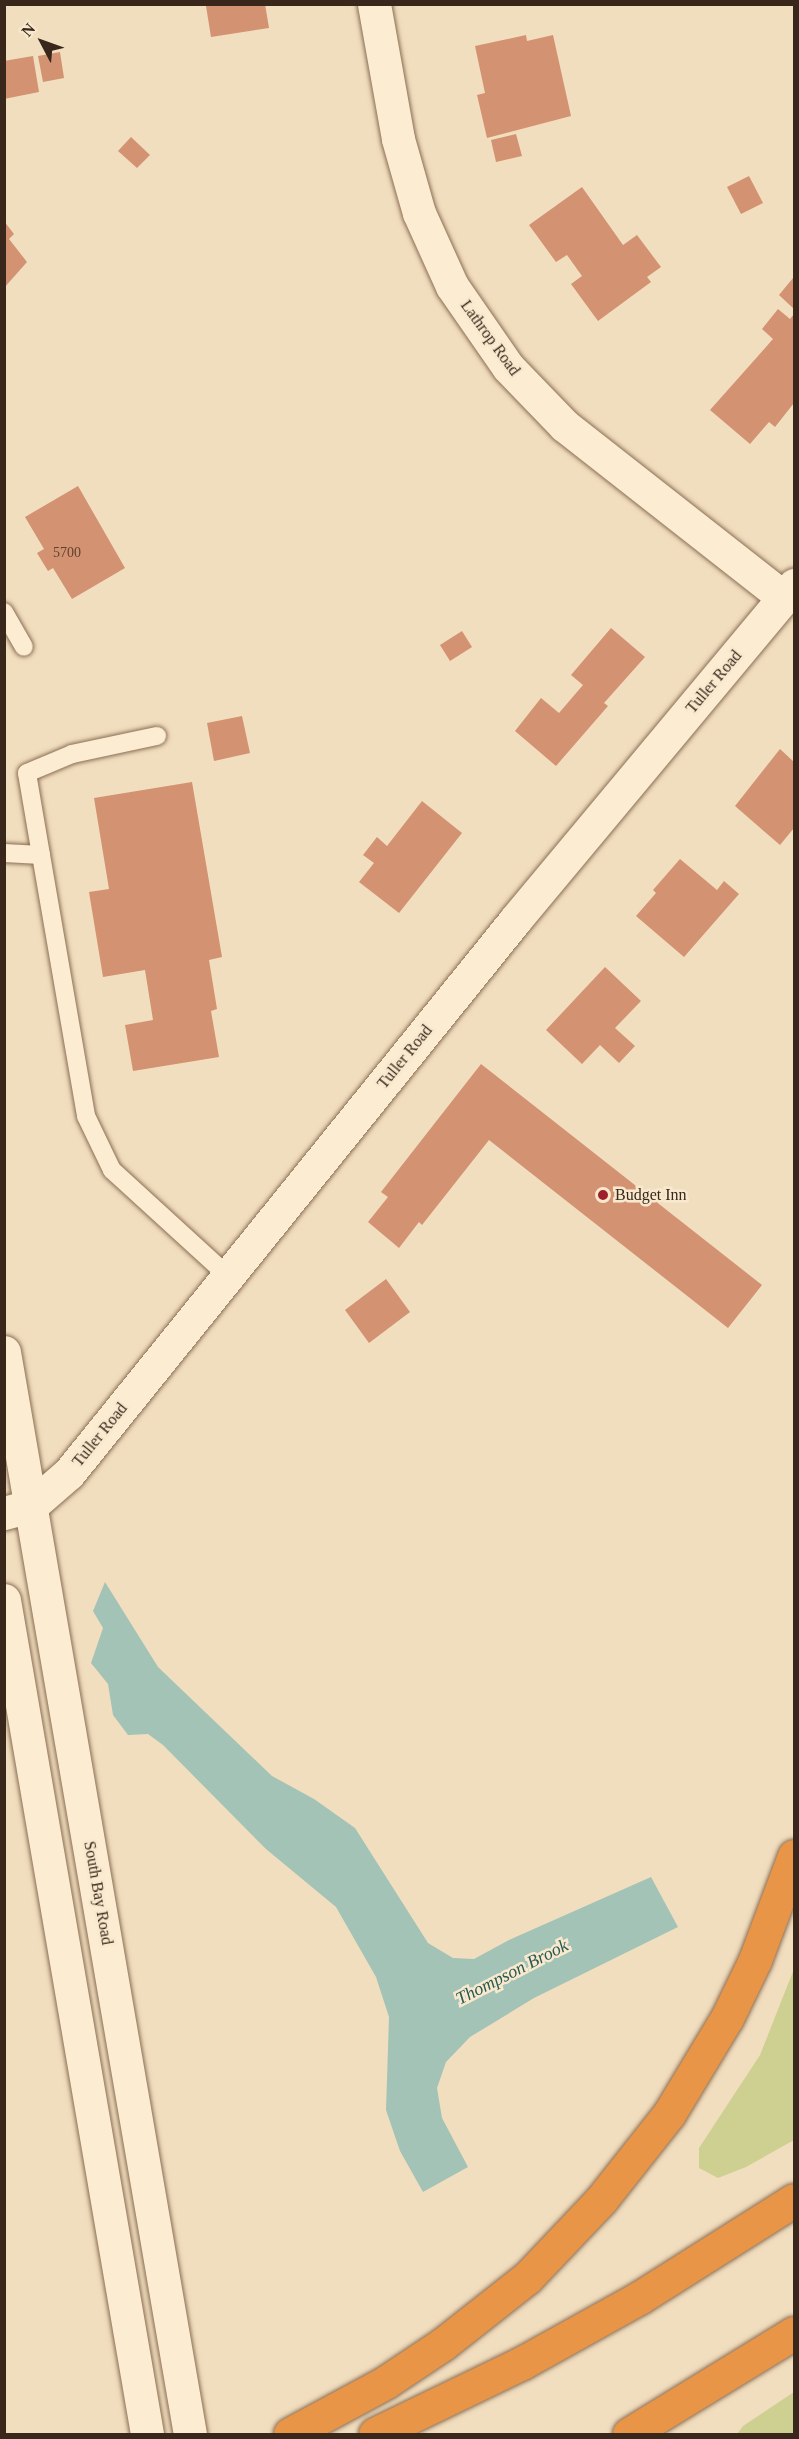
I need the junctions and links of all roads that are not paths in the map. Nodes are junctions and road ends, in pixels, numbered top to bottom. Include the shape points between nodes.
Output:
1 (374, 4) edge
2 (789, 591) edge
3 (4, 612) edge
4 (24, 647) dead end
5 (157, 736) dead end
6 (4, 853) edge
7 (41, 855) junction
8 (228, 1276) junction
9 (4, 1352) edge
10 (18, 1509) edge
11 (4, 1600) edge
12 (795, 1856) edge
13 (795, 2200) edge
14 (795, 2333) edge
15 (147, 2434) edge
16 (190, 2434) edge
17 (290, 2434) edge
18 (375, 2434) edge
19 (629, 2434) edge

1 - 2 street, Lathrop Road via 398,139 419,213 452,286 508,367 565,426
2 - 8 street, Tuller Road via 509,928
3 - 4 lane
5 - 7 lane via 72,754 27,773
6 - 7 lane
7 - 8 lane via 86,1116 112,1170
8 - 10 street, Tuller Road via 69,1473
9 - 10 street, South Bay Road
10 - 16 street, South Bay Road
11 - 15 street
12 - 17 highway via 755,1960 727,2018 669,2114 602,2200 527,2278 443,2344 386,2382
13 - 18 highway via 639,2298 522,2363
14 - 19 highway

